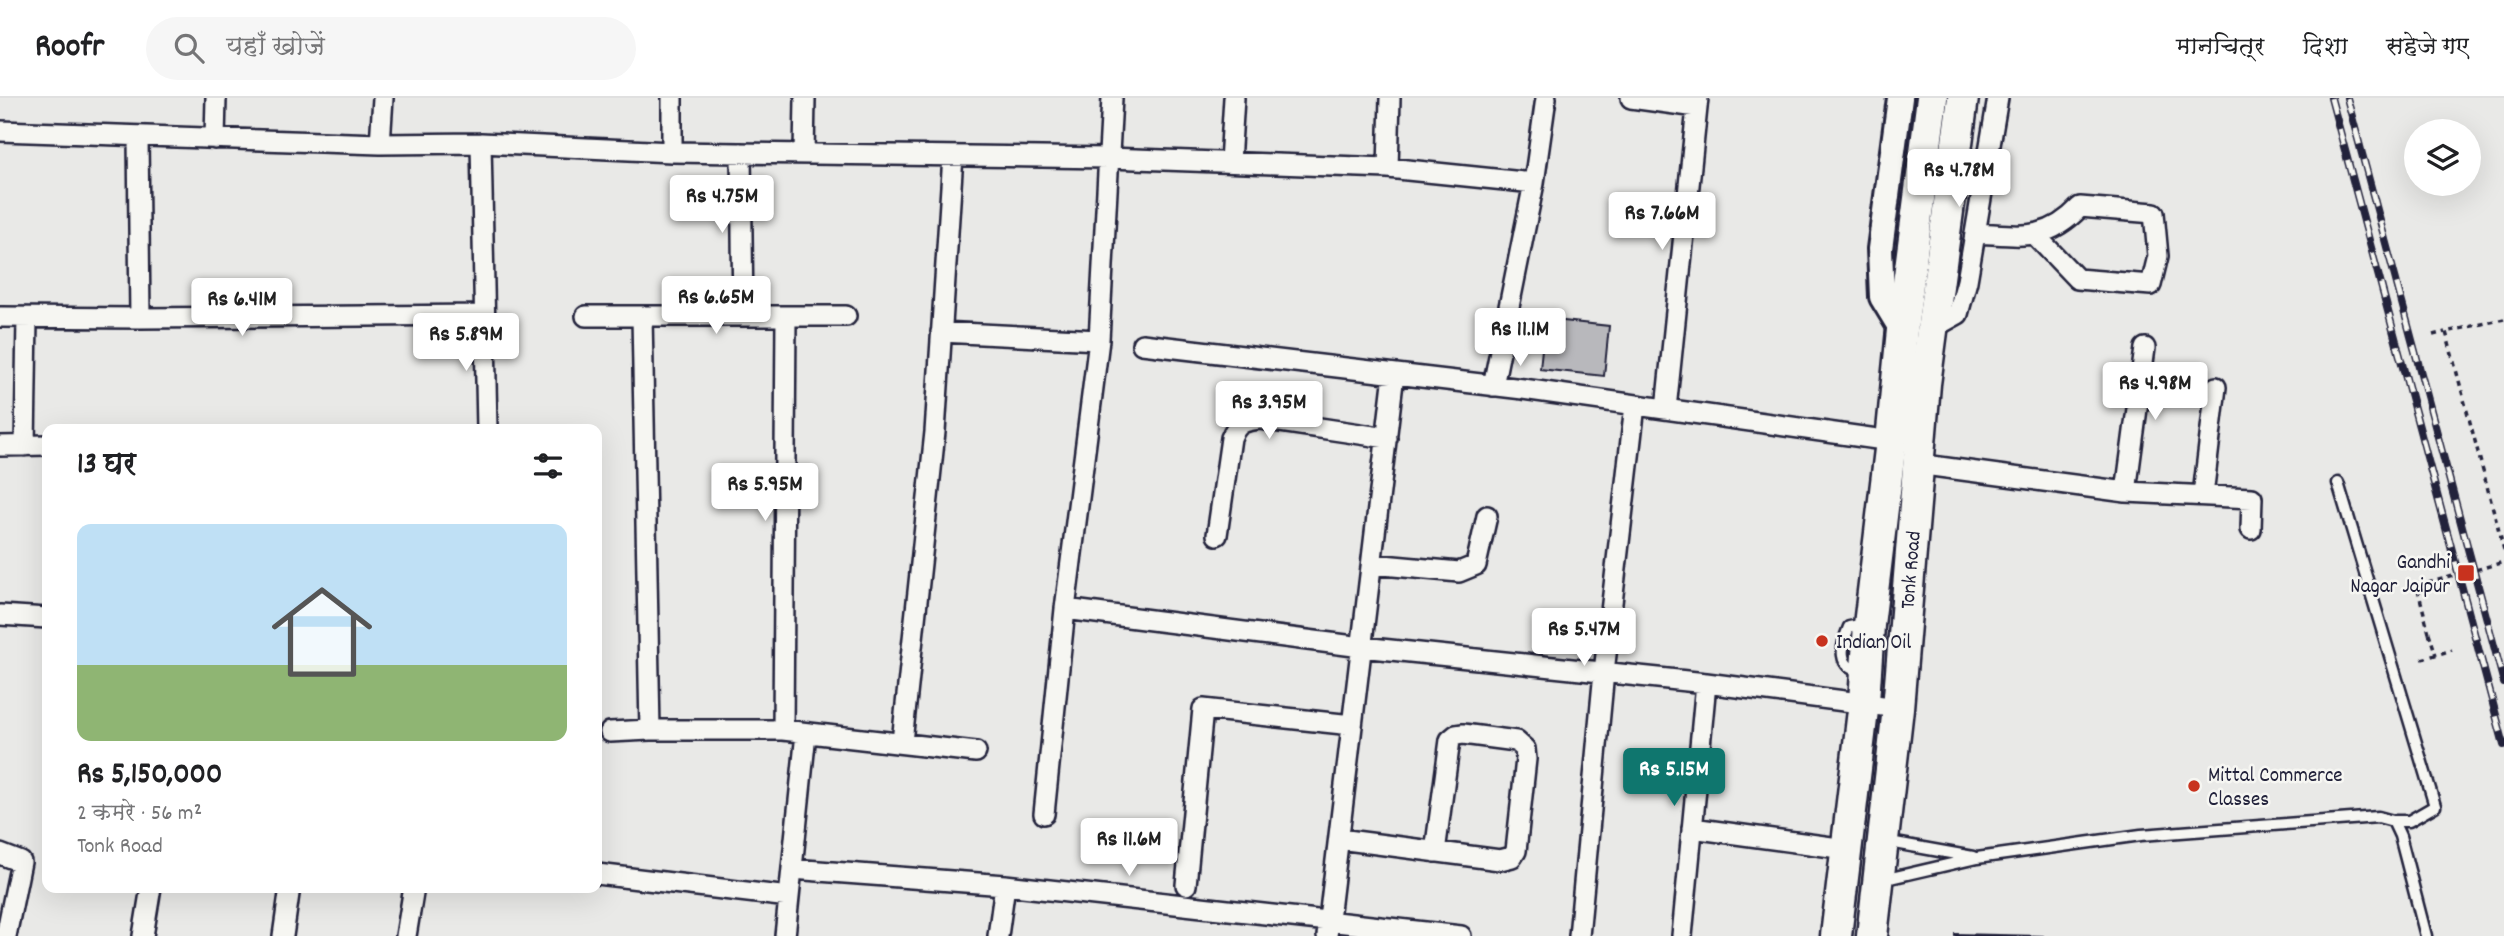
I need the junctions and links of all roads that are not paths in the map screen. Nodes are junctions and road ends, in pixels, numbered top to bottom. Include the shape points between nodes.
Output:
1 (216, 98) edge
2 (383, 98) edge
3 (672, 98) edge
4 (806, 98) edge
5 (1112, 98) edge
6 (1234, 98) edge
7 (1390, 98) edge
8 (1546, 98) edge
9 (1631, 98) edge
10 (1900, 98) edge
11 (1932, 98) edge
12 (1962, 98) edge
13 (1998, 98) edge
14 (1697, 102) edge
15 (0, 131) edge
16 (138, 137) junction
17 (215, 139) junction
18 (481, 143) junction
19 (380, 144) junction
20 (671, 152) junction
21 (741, 153) junction
22 (804, 154) junction
23 (953, 156) junction
24 (1108, 158) junction
25 (1230, 162) junction
26 (1388, 168) junction
27 (1534, 183) junction
28 (1975, 233) junction
29 (2036, 236) junction
30 (1923, 284) junction
31 (484, 315) junction
32 (586, 316) dead end
33 (642, 316) junction
34 (743, 316) junction
35 (786, 316) junction
36 (846, 316) dead end
37 (0, 317) edge
38 (27, 318) junction
39 (140, 318) junction
40 (1917, 330) junction
41 (941, 332) junction
42 (1098, 340) junction
43 (1142, 344) dead end
44 (2145, 348) dead end
45 (1394, 374) junction
46 (1493, 386) junction
47 (2216, 387) dead end
48 (1636, 405) junction
49 (1666, 409) junction
50 (487, 424) edge
51 (1387, 438) junction
52 (1891, 441) junction
53 (42, 445) edge
54 (0, 446) edge
55 (25, 446) junction
56 (1917, 464) junction
57 (2338, 483) dead end
58 (2126, 492) junction
59 (2203, 495) junction
60 (1487, 516) dead end
61 (2251, 529) dead end
62 (1217, 535) dead end
63 (1371, 564) junction
64 (1065, 609) junction
65 (0, 615) edge
66 (42, 618) edge
67 (1362, 647) junction
68 (1604, 672) junction
69 (1706, 683) junction
70 (1864, 702) junction
71 (1898, 708) junction
72 (1352, 725) junction
73 (650, 730) junction
74 (783, 730) junction
75 (610, 732) dead end
76 (806, 733) junction
77 (902, 742) junction
78 (976, 752) dead end
79 (1044, 814) dead end
80 (2393, 821) junction
81 (1692, 828) junction
82 (1339, 839) junction
83 (1884, 841) junction
84 (1846, 849) junction
85 (1435, 852) junction
86 (0, 854) edge
87 (1977, 858) junction
88 (792, 869) junction
89 (602, 875) edge
90 (1878, 881) junction
91 (1005, 885) junction
92 (1185, 885) dead end
93 (150, 893) edge
94 (288, 893) edge
95 (413, 893) edge
96 (789, 897) junction
97 (1328, 928) edge
98 (5, 936) edge
99 (143, 936) edge
100 (283, 936) edge
101 (406, 936) edge
102 (785, 936) edge
103 (998, 936) edge
104 (1461, 936) edge
105 (1579, 936) edge
106 (1682, 936) edge
107 (1836, 936) edge
108 (1872, 936) edge
109 (2426, 936) edge

1 - 17 street
2 - 19 street
3 - 20 street
4 - 22 street
5 - 24 street
6 - 25 street
7 - 26 street
8 - 27 street
9 - 14 street
10 - 40 street via 1880,249 1882,297
11 - 30 main road
12 - 30 main road
13 - 28 street
14 - 49 street
15 - 16 street
16 - 17 street
16 - 39 street
17 - 19 street
18 - 19 street
18 - 20 street
18 - 31 street
20 - 21 street
21 - 22 street
21 - 34 street
22 - 23 street
23 - 24 street
23 - 41 street
24 - 25 street
24 - 42 street
25 - 26 street
26 - 27 street
27 - 46 street
28 - 29 street
28 - 40 street via 1958,314
29 - 29 street via 2081,207 2154,213 2158,257 2151,285 2077,279
30 - 40 main road
31 - 39 street
31 - 50 street
32 - 33 street
33 - 34 street
33 - 73 street
34 - 35 street
35 - 36 street
35 - 74 street
37 - 38 street
38 - 39 street
38 - 55 street
40 - 52 main road, Tonk Road
40 - 56 main road, Tonk Road
41 - 42 street
41 - 77 street
42 - 64 street
43 - 45 street
44 - 58 street
45 - 46 street
45 - 51 street
46 - 48 street
47 - 59 street
48 - 49 street
48 - 68 street
49 - 52 street
51 - 62 street via 1259,419 1244,421 1231,438
51 - 63 street
52 - 70 main road, Tonk Road
53 - 55 street
54 - 55 street
56 - 58 street
56 - 71 main road, Tonk Road
57 - 80 lane via 2435,806 2409,821
58 - 59 street
59 - 61 street via 2252,498
60 - 63 street via 1476,565 1469,569 1459,572
63 - 67 street
64 - 67 street
64 - 79 street
65 - 66 street
67 - 68 street
67 - 72 street
68 - 69 street
68 - 105 street
69 - 70 street
69 - 81 street
70 - 71 street
70 - 84 main road, Tonk Road
71 - 83 main road, Tonk Road
72 - 82 street
72 - 92 street via 1203,709
73 - 74 street
73 - 75 street
74 - 76 street
76 - 77 street
76 - 88 street
77 - 78 street
80 - 87 lane via 2357,818 2167,833
80 - 109 lane
81 - 84 street
81 - 106 street
82 - 85 street
82 - 97 street
83 - 87 lane
83 - 90 main road, Tonk Road
84 - 107 main road, Tonk Road
85 - 85 street via 1500,860 1512,857 1526,759 1525,749 1516,741 1463,734 1450,740
86 - 98 street via 21,862
87 - 90 lane
88 - 91 street
88 - 96 street
89 - 96 street
90 - 108 main road, Tonk Road
91 - 97 street
91 - 103 street
93 - 99 street
94 - 100 street
95 - 101 street
96 - 102 street
97 - 104 street

